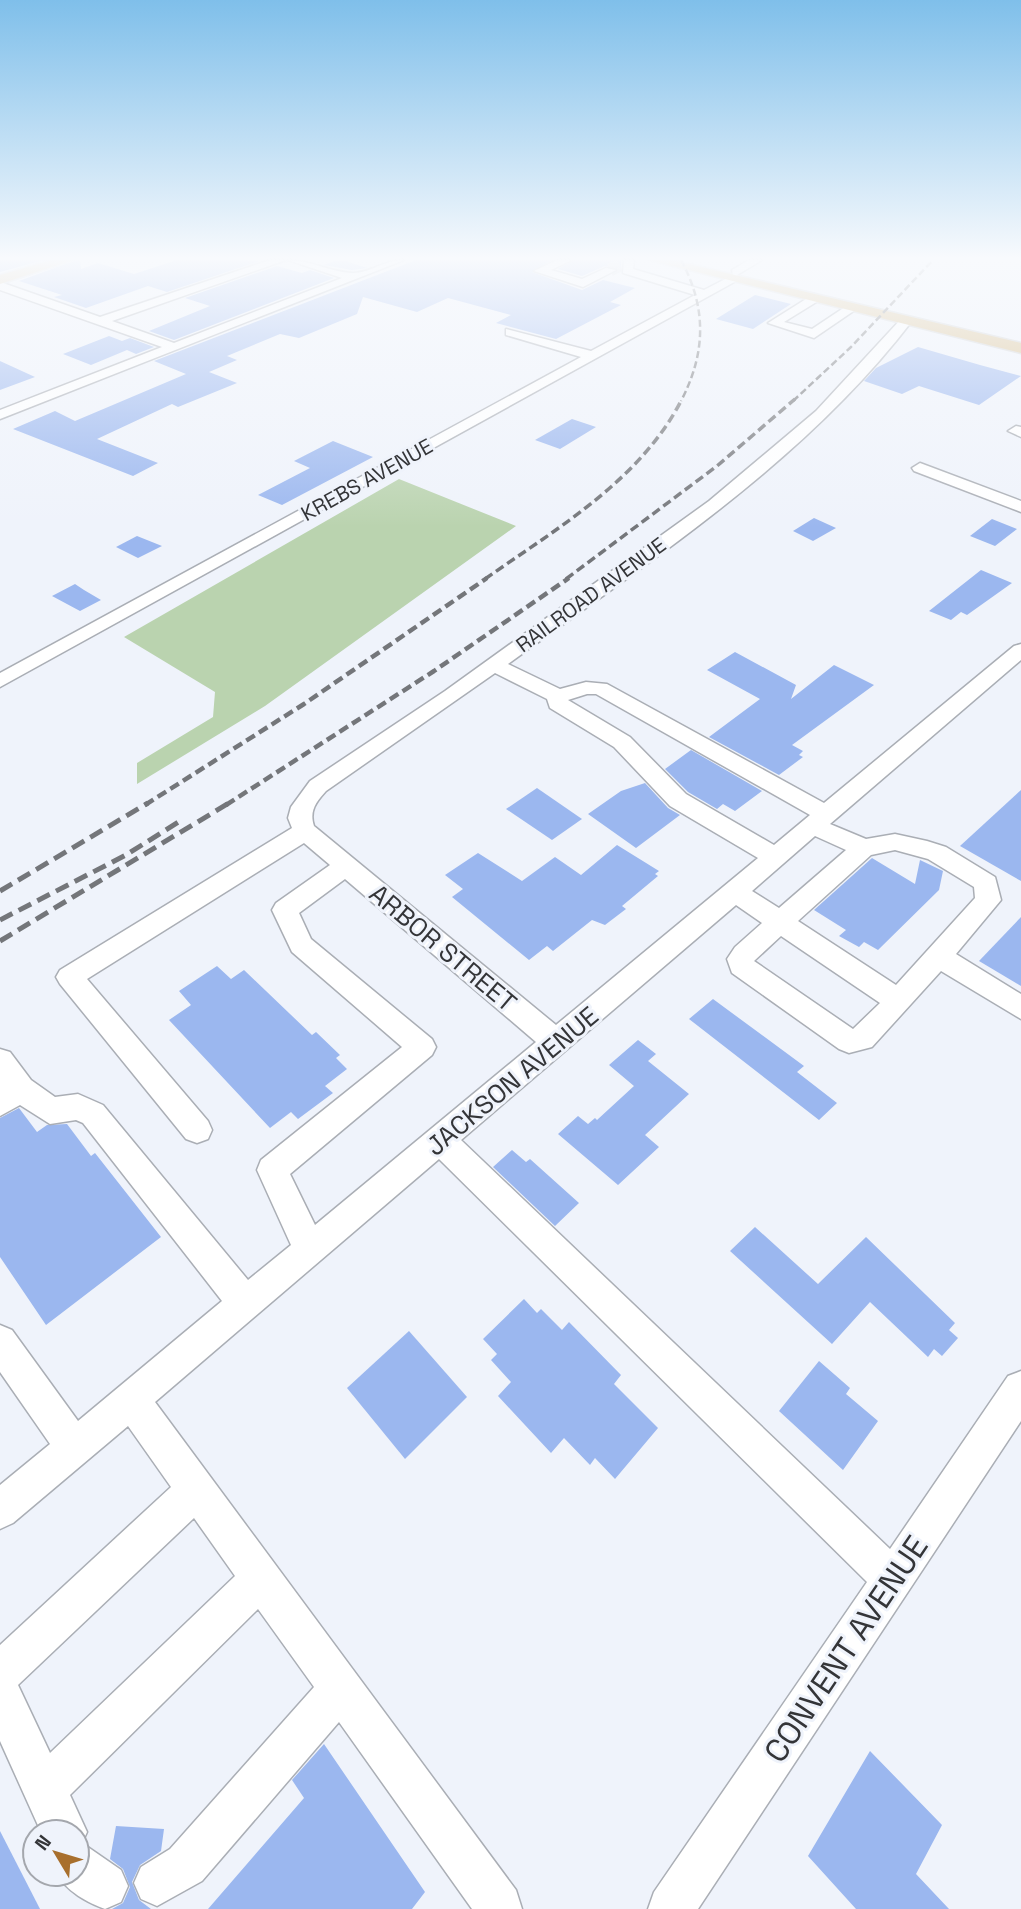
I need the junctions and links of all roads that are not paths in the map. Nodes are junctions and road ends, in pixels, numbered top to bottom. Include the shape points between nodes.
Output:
1 (169, 349) edge
2 (569, 349) edge
3 (605, 349) edge
4 (881, 349) edge
5 (593, 356) junction
6 (0, 415) edge
7 (920, 468) dead end
8 (1021, 507) edge
9 (1021, 650) edge
10 (494, 665) junction
11 (0, 681) edge
12 (558, 696) junction
13 (819, 820) junction
14 (305, 831) junction
15 (864, 848) junction
16 (776, 857) junction
17 (337, 860) junction
18 (735, 892) junction
19 (779, 922) junction
20 (939, 956) junction
21 (900, 1001) junction
22 (1021, 1008) edge
23 (557, 1043) junction
24 (0, 1061) edge
25 (11, 1096) edge
26 (197, 1130) dead end
27 (441, 1141) junction
28 (310, 1250) junction
29 (246, 1304) junction
30 (0, 1342) edge
31 (1021, 1389) edge
32 (131, 1400) junction
33 (75, 1448) junction
34 (197, 1489) junction
35 (0, 1510) edge
36 (261, 1578) junction
37 (893, 1580) junction
38 (0, 1673) edge
39 (341, 1688) junction
40 (0, 1693) edge
41 (45, 1788) junction
42 (58, 1818) edge
43 (157, 1883) dead end
44 (499, 1908) edge
45 (671, 1909) edge

1 - 6 street
2 - 5 street
3 - 5 street, KREBS AVENUE
4 - 10 street, RAILROAD AVENUE via 839,396 762,467
5 - 11 street, KREBS AVENUE
7 - 8 street
9 - 13 street, JACKSON AVENUE
10 - 12 street
10 - 14 street, RAILROAD AVENUE via 318,786 299,812
12 - 13 street via 600,688
12 - 16 street via 557,703 622,742 678,800
13 - 15 street
13 - 16 street, JACKSON AVENUE
14 - 17 street
14 - 26 street via 69,977
15 - 19 street
15 - 20 street via 895,842 919,847 986,883 988,900
16 - 18 street, JACKSON AVENUE
17 - 23 street, ARBOR STREET
17 - 28 street via 285,910 301,946 422,1047 272,1170
18 - 19 street
18 - 23 street, JACKSON AVENUE
19 - 21 street
19 - 21 street via 744,954 741,966 835,1034 849,1041 862,1039
20 - 21 street
20 - 22 street
23 - 27 street, JACKSON AVENUE
24 - 25 street
25 - 29 street via 50,1111 78,1107 93,1114
27 - 28 street, JACKSON AVENUE
27 - 37 street
28 - 29 street, JACKSON AVENUE
29 - 32 street, JACKSON AVENUE
30 - 33 street
31 - 37 street, CONVENT AVENUE
32 - 33 street, JACKSON AVENUE
32 - 34 street
33 - 35 street, JACKSON AVENUE
34 - 36 street
34 - 38 street
36 - 39 street
36 - 41 street
37 - 45 street, CONVENT AVENUE
39 - 43 street via 186,1865
39 - 44 street
40 - 41 street
41 - 42 street

